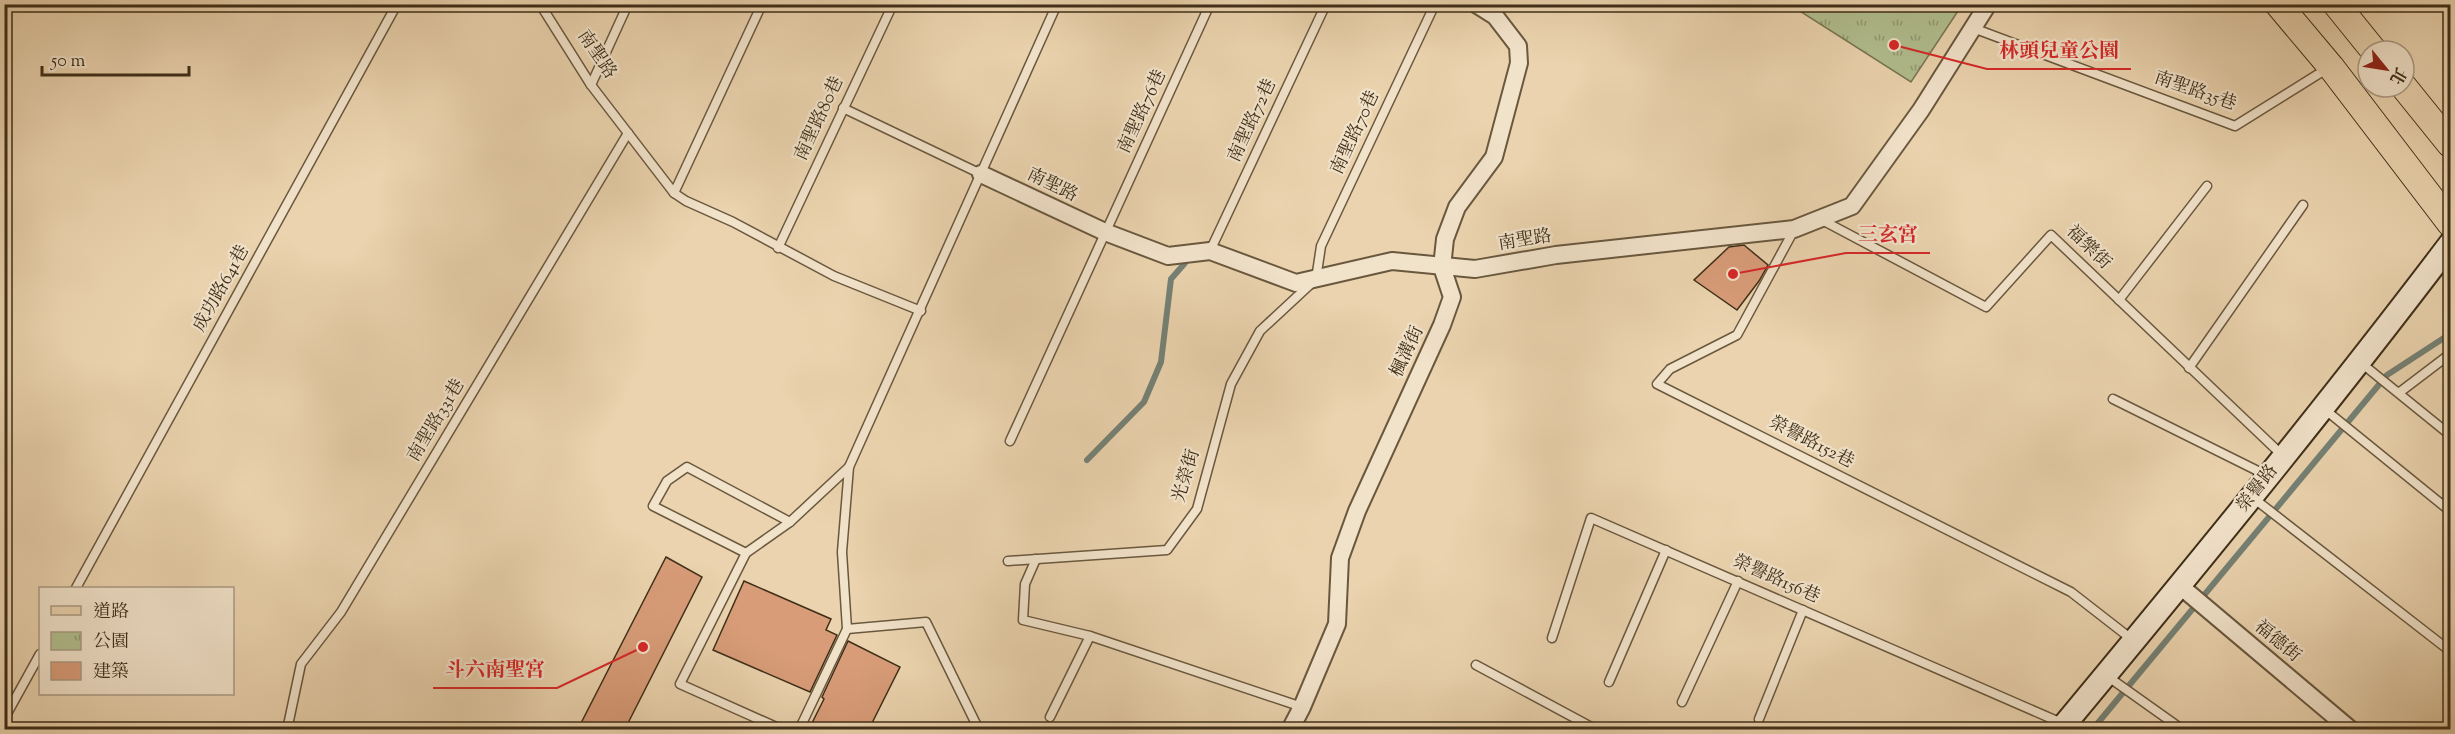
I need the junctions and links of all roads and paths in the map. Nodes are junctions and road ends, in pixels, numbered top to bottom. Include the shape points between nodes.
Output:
1 (397, 4) edge
2 (540, 4) edge
3 (628, 4) edge
4 (762, 4) edge
5 (893, 4) edge
6 (1057, 4) edge
7 (1210, 4) edge
8 (1326, 4) edge
9 (1435, 4) edge
10 (1476, 4) edge
11 (1988, 4) edge
12 (2278, 4) edge
13 (2336, 4) edge
14 (1972, 28) junction
15 (2364, 39) edge
16 (2331, 67) junction
17 (591, 85) junction
18 (2414, 99) edge
19 (843, 108) junction
20 (628, 133) junction
21 (2451, 144) edge
22 (981, 174) junction
23 (2208, 186) dead end
24 (674, 193) junction
25 (2303, 205) dead end
26 (1820, 219) junction
27 (2451, 223) edge
28 (1794, 230) junction
29 (1106, 232) junction
30 (2451, 244) edge
31 (778, 248) junction
32 (1210, 251) junction
33 (1443, 267) junction
34 (1316, 279) junction
35 (2119, 300) junction
36 (921, 311) junction
37 (2451, 354) edge
38 (2360, 362) junction
39 (2189, 368) junction
40 (2400, 392) junction
41 (2113, 399) dead end
42 (2323, 408) junction
43 (2451, 435) edge
44 (1010, 441) dead end
45 (2283, 457) junction
46 (849, 467) junction
47 (2268, 476) junction
48 (2252, 497) junction
49 (2451, 511) edge
50 (790, 522) junction
51 (1666, 550) junction
52 (746, 553) junction
53 (1036, 559) junction
54 (1008, 561) dead end
55 (1738, 582) junction
56 (2179, 585) junction
57 (77, 587) edge
58 (1803, 610) junction
59 (847, 630) junction
60 (1089, 636) junction
61 (1552, 638) dead end
62 (2136, 641) junction
63 (2451, 651) edge
64 (39, 656) edge
65 (1476, 665) dead end
66 (2107, 675) junction
67 (1609, 682) dead end
68 (1682, 702) dead end
69 (1302, 707) junction
70 (1050, 717) dead end
71 (4, 719) edge
72 (1759, 719) dead end
73 (2062, 727) edge
74 (287, 729) edge
75 (783, 729) edge
76 (799, 729) edge
77 (979, 729) edge
78 (1290, 729) edge
79 (1597, 729) edge
80 (2183, 729) edge
81 (2351, 729) edge

1 - 57 lane, 成功路641巷
2 - 17 lane, 南聖路
3 - 17 lane
4 - 24 lane
5 - 19 lane, 南聖路80巷
6 - 22 lane
7 - 29 lane, 南聖路76巷
8 - 32 lane, 南聖路72巷
9 - 34 lane, 南聖路70巷 via 1322,246
10 - 33 street, 楓溝街 via 1495,16 1518,46 1519,63 1494,157 1457,207 1445,239
11 - 14 street, 南聖路
12 - 16 main road
13 - 15 main road
14 - 16 lane, 南聖路35巷 via 2235,126
14 - 26 street, 南聖路 via 1921,110 1852,206
16 - 27 main road
17 - 20 lane, 南聖路
18 - 21 main road
19 - 22 lane
19 - 31 lane, 南聖路80巷
20 - 24 lane, 南聖路
20 - 74 lane, 南聖路331巷 via 341,612 301,664
22 - 29 street, 南聖路
22 - 36 lane
23 - 35 lane
24 - 31 lane, 南聖路
25 - 39 lane
26 - 28 street, 南聖路
26 - 35 lane, 福樂街 via 1986,307 2050,235
28 - 33 street, 南聖路 via 1556,255 1475,269
28 - 62 lane, 榮譽路152巷 via 1737,335 1670,369 1657,384 2071,592
29 - 32 street, 南聖路 via 1168,255
29 - 44 lane, 南聖路76巷
30 - 38 street, 榮譽路
31 - 36 lane, 南聖路 via 834,276
32 - 34 street, 南聖路 via 1296,283
33 - 34 street, 南聖路 via 1392,261
33 - 69 street, 楓溝街 via 1452,297 1357,511 1340,558 1337,624
34 - 53 lane, 光榮街 via 1260,331 1231,384 1197,509 1167,550
35 - 39 lane, 福樂街
36 - 46 lane
37 - 40 lane
38 - 40 lane
38 - 42 street, 榮譽路
39 - 45 lane, 福樂街
40 - 43 lane
41 - 47 lane
42 - 45 street, 榮譽路
42 - 49 lane
45 - 47 street, 榮譽路
46 - 50 lane
46 - 59 lane via 842,552
47 - 48 street, 榮譽路
48 - 56 street, 榮譽路
48 - 63 lane
50 - 52 lane
50 - 52 lane via 687,467 667,481 653,506
51 - 55 lane, 榮譽路156巷
51 - 61 lane, 榮譽路156巷 via 1591,518
51 - 67 lane
52 - 75 lane via 680,684
53 - 54 lane, 光榮街
53 - 60 lane via 1025,584 1023,620
55 - 58 lane, 榮譽路156巷
55 - 68 lane
56 - 62 street, 榮譽路
56 - 81 street, 福德街
58 - 72 lane
58 - 73 lane, 榮譽路156巷
59 - 76 lane
59 - 77 lane via 926,622
60 - 69 lane
60 - 70 lane
62 - 66 street, 榮譽路
64 - 71 lane
65 - 79 lane
66 - 73 street, 榮譽路
66 - 80 lane
69 - 78 street, 楓溝街

